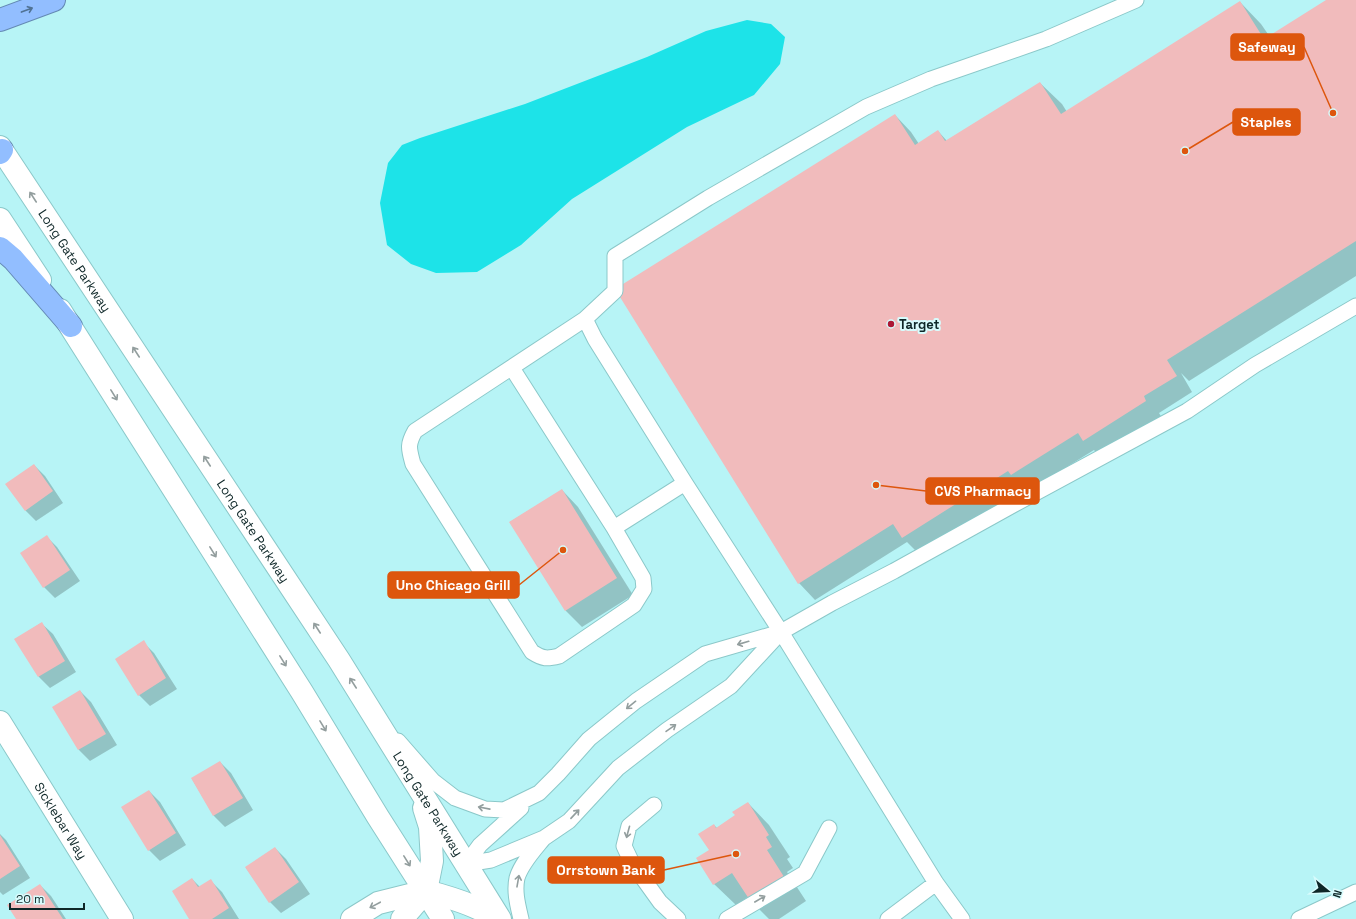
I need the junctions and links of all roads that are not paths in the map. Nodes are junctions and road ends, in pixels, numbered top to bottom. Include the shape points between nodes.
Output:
1 (54, 0) edge
2 (1136, 0) edge
3 (0, 20) edge
4 (1, 150) edge
5 (0, 219) edge
6 (0, 248) edge
7 (1356, 306) edge
8 (586, 319) junction
9 (71, 326) junction
10 (512, 368) junction
11 (685, 483) junction
12 (614, 528) junction
13 (780, 632) junction
14 (368, 706) junction
15 (0, 722) edge
16 (419, 792) junction
17 (539, 793) junction
18 (654, 804) dead end
19 (378, 817) junction
20 (830, 828) dead end
21 (544, 838) junction
22 (432, 851) junction
23 (466, 864) junction
24 (936, 883) junction
25 (426, 891) junction
26 (1356, 892) edge
27 (456, 910) edge
28 (122, 919) edge
29 (352, 919) edge
30 (402, 919) edge
31 (443, 919) edge
32 (495, 919) edge
33 (500, 919) edge
34 (521, 919) edge
35 (678, 919) edge
36 (727, 919) edge
37 (888, 919) edge
38 (962, 919) edge
39 (1300, 919) edge

3 -> 1 highway
2 - 8 lane via 1046,39 931,78 866,107 708,198 615,256 615,291
14 -> 4 street, Long Gate Parkway
5 - 9 street
6 - 9 highway via 13,258
7 - 13 lane via 1255,365 1187,412
8 - 10 lane
8 - 11 lane via 595,339
9 -> 19 street
10 - 12 lane
10 - 12 lane via 415,431 408,448 413,464 532,652 540,657 549,659 559,656 634,605 640,598 644,589 643,578
11 - 12 lane
11 - 13 lane
13 -> 17 lane via 705,654 636,701 589,739
21 -> 13 lane via 569,821 618,768 731,686
13 - 24 lane
14 - 16 street, Long Gate Parkway
17 -> 14 lane via 504,810 485,809 455,798 434,780
15 - 28 street, Sicklebar Way
16 - 22 street via 430,827
16 - 23 street, Long Gate Parkway
17 - 23 lane via 480,845
18 -> 35 lane via 629,826 624,846 632,863 656,896
19 - 22 street via 415,843
19 -> 25 street
36 -> 20 lane via 805,873
21 - 23 lane via 491,860
34 -> 21 lane via 516,900 517,878
22 - 23 street
22 - 25 street
23 - 27 street
23 - 33 street, Long Gate Parkway
24 - 37 lane
24 - 38 lane
25 - 27 street
25 -> 29 street via 378,903
25 - 30 street
25 - 31 street
26 - 39 lane
27 - 32 street via 489,914

